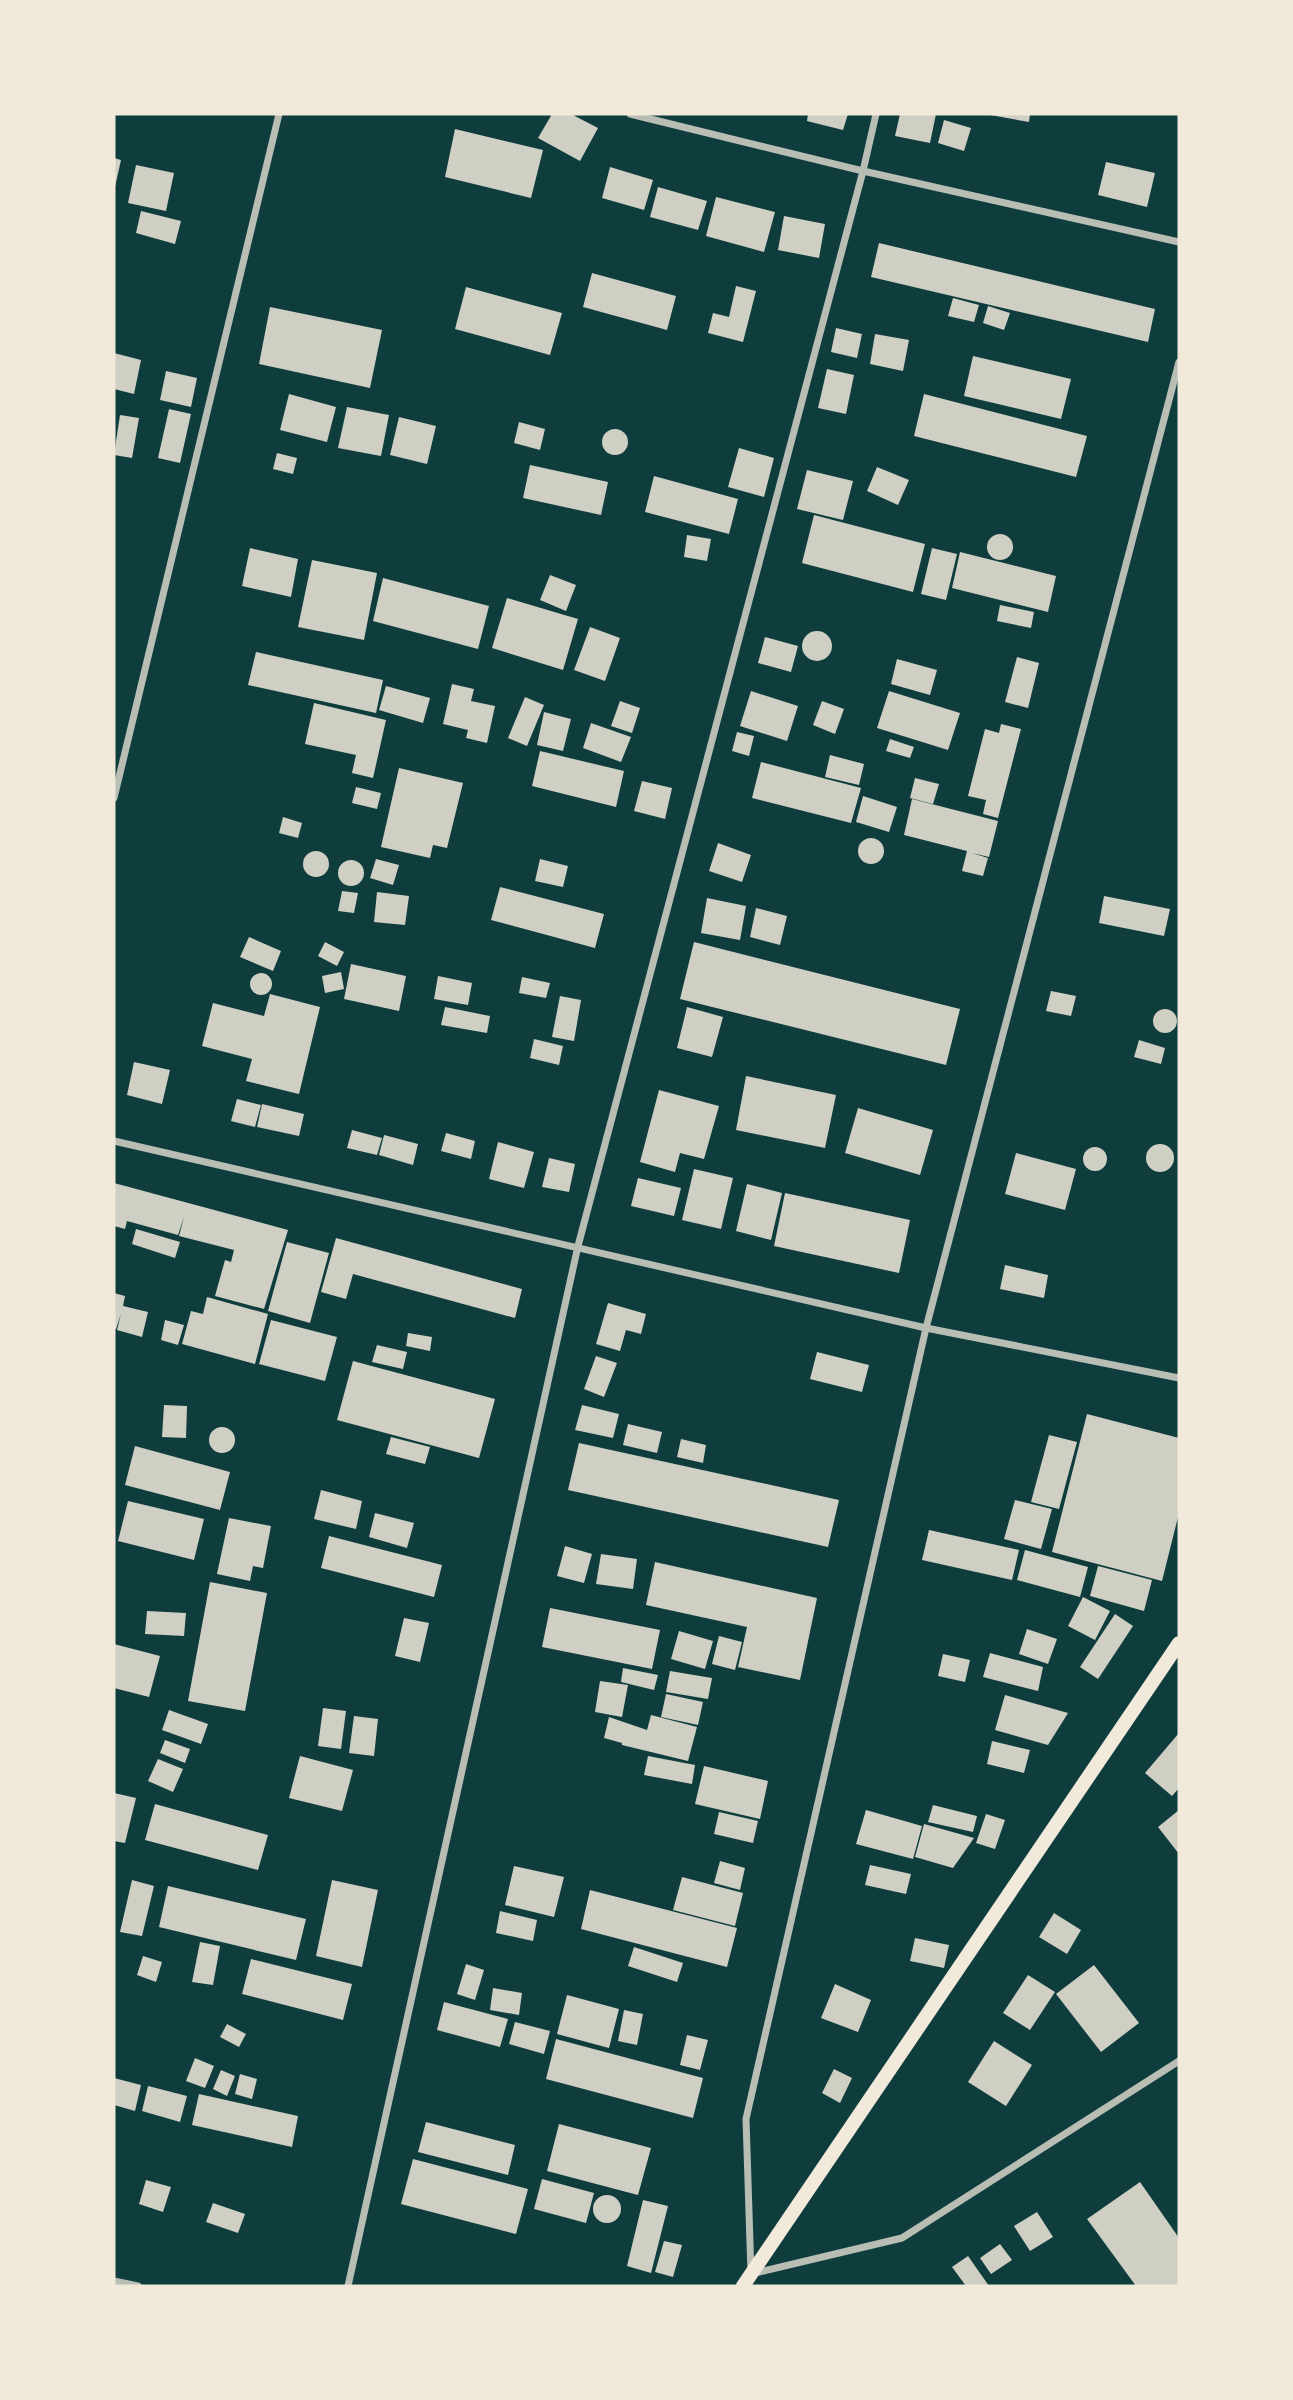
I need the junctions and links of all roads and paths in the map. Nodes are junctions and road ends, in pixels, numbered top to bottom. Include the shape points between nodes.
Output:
1 (279, 114) edge
2 (630, 114) edge
3 (876, 114) edge
4 (863, 171) junction
5 (1179, 242) edge
6 (1179, 362) edge
7 (114, 798) edge
8 (114, 1141) edge
9 (578, 1246) junction
10 (926, 1328) junction
11 (1179, 1378) edge
12 (1179, 1643) edge
13 (1179, 2061) edge
14 (747, 2280) edge
15 (114, 2281) edge
16 (138, 2286) edge
17 (348, 2286) edge

1 - 7 street
2 - 4 street
3 - 4 street
4 - 5 street
4 - 9 street
6 - 10 street
8 - 9 street
9 - 10 street
9 - 17 street
10 - 11 street
10 - 14 street via 746,2119
12 - 14 main road
13 - 14 street via 902,2238
15 - 16 street

